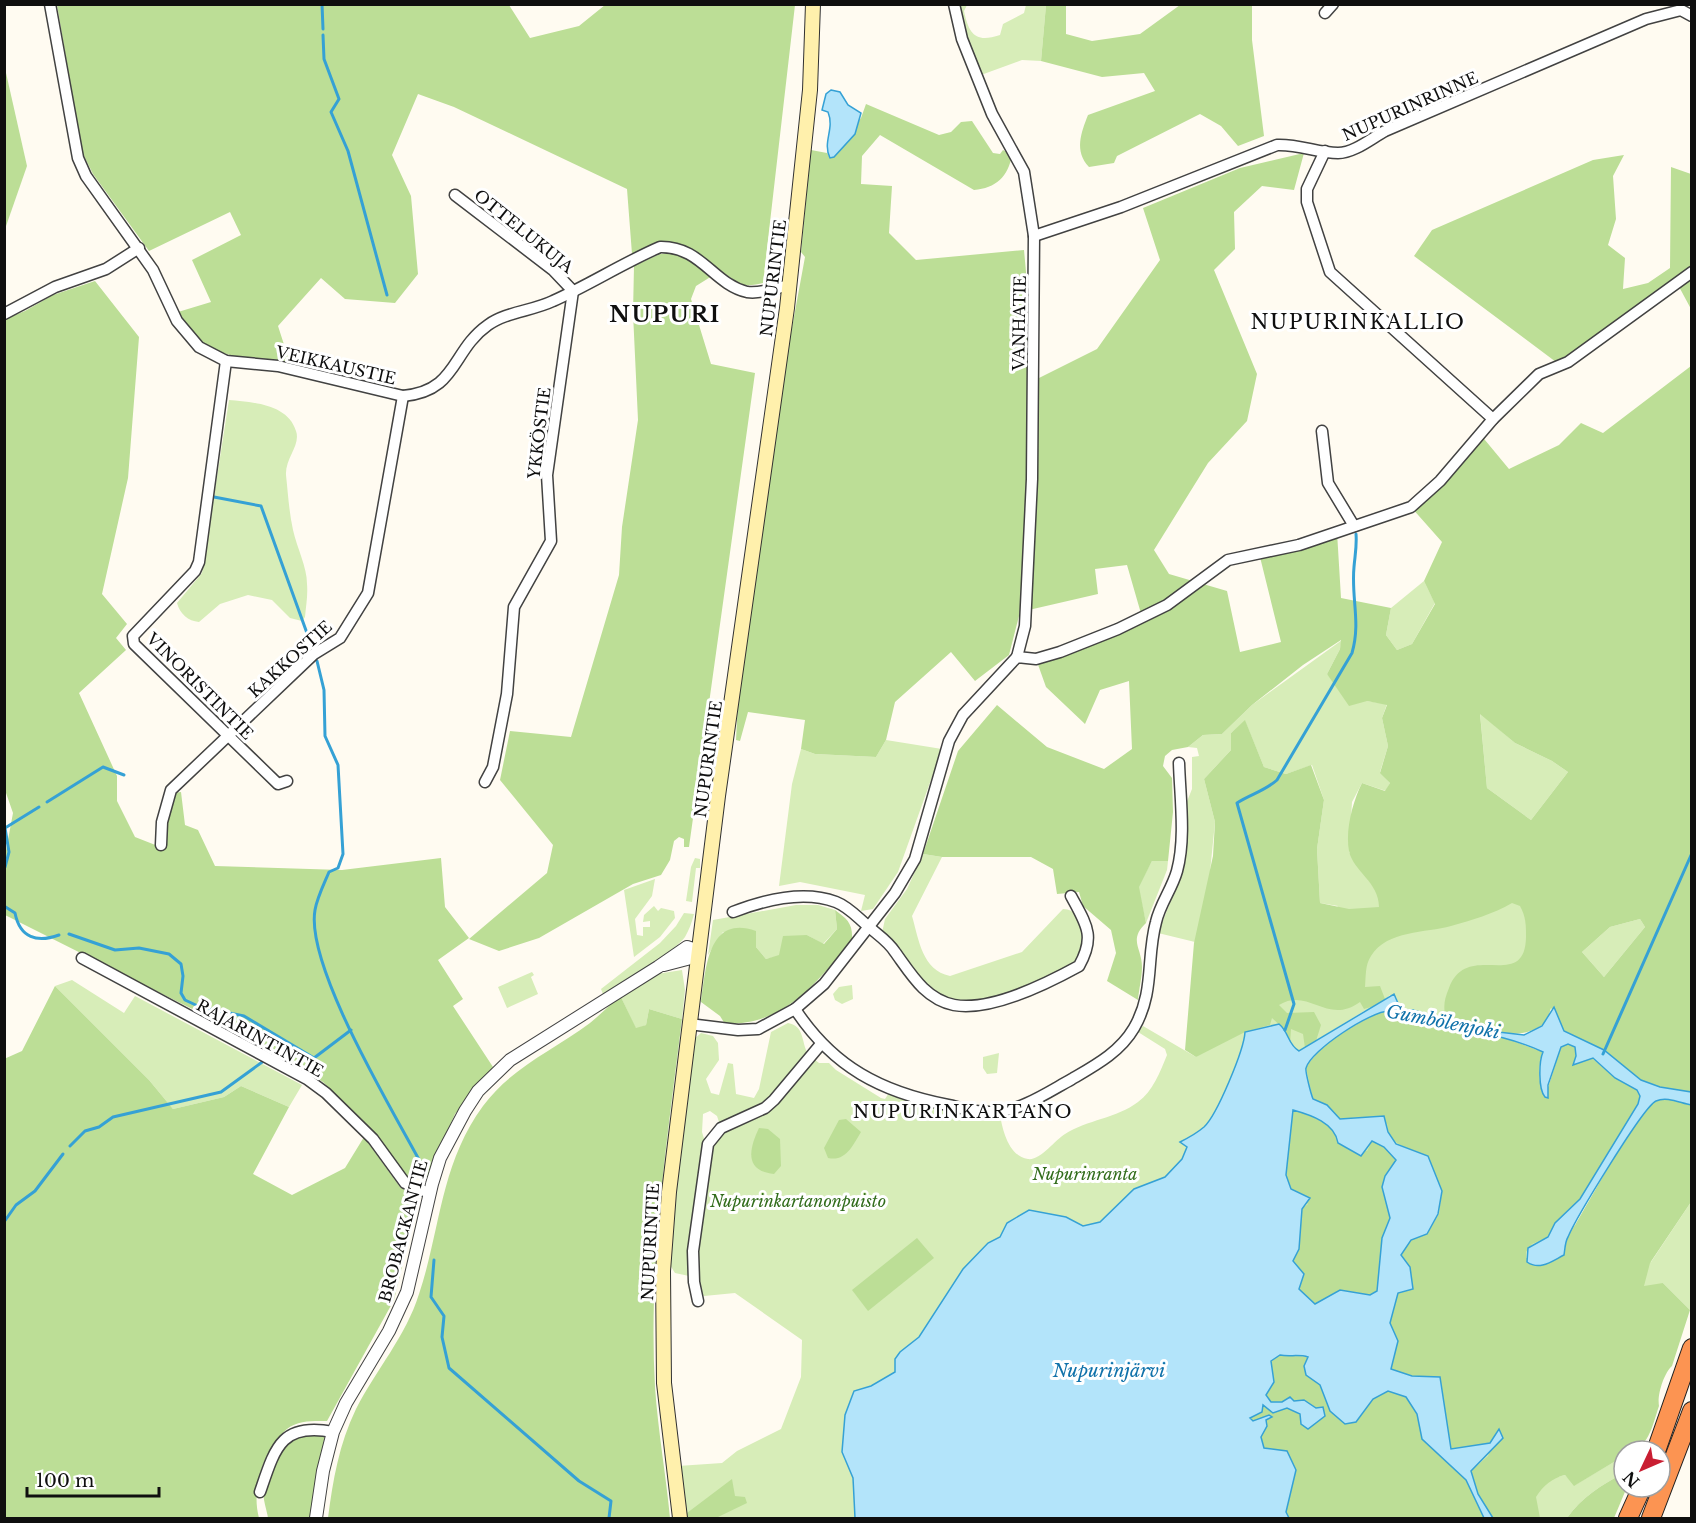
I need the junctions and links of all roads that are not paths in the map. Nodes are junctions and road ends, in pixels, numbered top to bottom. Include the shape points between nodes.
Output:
1 (50, 4) edge
2 (813, 4) edge
3 (954, 4) edge
4 (1692, 16) edge
5 (1325, 151) junction
6 (455, 195) dead end
7 (1034, 236) junction
8 (139, 248) junction
9 (1691, 270) edge
10 (789, 285) junction
11 (573, 291) junction
12 (4, 314) edge
13 (226, 362) junction
14 (403, 396) junction
15 (1493, 419) junction
16 (1322, 431) dead end
17 (1354, 526) junction
18 (1017, 657) junction
19 (228, 736) junction
20 (1179, 763) dead end
21 (287, 781) dead end
22 (486, 782) dead end
23 (161, 845) dead end
24 (1071, 896) dead end
25 (734, 912) dead end
26 (868, 927) junction
27 (699, 951) junction
28 (82, 958) dead end
29 (795, 1009) junction
30 (689, 1024) junction
31 (820, 1044) junction
32 (429, 1193) junction
33 (698, 1301) dead end
34 (1692, 1348) edge
35 (1692, 1411) edge
36 (333, 1431) junction
37 (1660, 1439) edge
38 (1681, 1443) junction
39 (260, 1492) dead end
40 (1637, 1499) edge
41 (316, 1518) edge
42 (680, 1518) edge
43 (1628, 1518) edge
44 (1651, 1518) edge
45 (1658, 1518) edge

1 - 8 street, VEIKKAUSTIE via 78,158 86,176
2 - 10 main road, NUPURINTIE via 810,90
3 - 7 street, VANHATIE via 962,39 992,114 1024,172
4 - 5 street, NUPURINRINNE via 1681,10 1646,19 1349,150
5 - 7 street, NUPURINRINNE via 1296,144 1278,145 1121,207
5 - 15 street via 1307,189 1307,202 1330,272
6 - 11 street, OTTELUKUJA via 553,270
7 - 18 street, VANHATIE via 1031,501 1025,626
8 - 12 street via 106,269 54,287
8 - 13 street, VEIKKAUSTIE via 187,336
9 - 15 street via 1568,362 1539,374
10 - 11 street, VEIKKAUSTIE via 749,292 723,279 699,258 660,247
10 - 27 main road, NUPURINTIE
11 - 14 street, VEIKKAUSTIE via 489,324 433,389
11 - 22 street, YKKÖSTIE via 547,475 551,541 514,607 507,694 493,766
13 - 14 street, VEIKKAUSTIE via 278,366
13 - 19 street, VINORISTINTIE via 199,562 195,571 133,636 134,644
14 - 19 street, KAKKOSTIE via 368,593 340,638 314,654
15 - 17 street via 1424,497 1411,507
16 - 17 street via 1328,483
17 - 18 street via 1299,545 1228,560 1167,605 1118,629 1036,659
18 - 26 street via 971,705 955,728 915,859 896,893
19 - 21 street, VINORISTINTIE via 278,784
19 - 23 street, KAKKOSTIE via 171,790 162,822
20 - 31 street via 1180,855 1156,921 1144,1007 1117,1050 1030,1102 994,1112 900,1093 848,1066
24 - 26 street via 1090,941 1079,966 1037,986 977,1005 954,1005 929,993 917,984 886,940
25 - 26 street via 774,900 821,898 842,905
26 - 29 street via 824,984
27 - 30 main road, NUPURINTIE
27 - 32 street, BROBACKANTIE via 687,947 493,1074 454,1130
28 - 32 street, RAJARINTINTIE via 307,1079 373,1139 405,1183
29 - 30 street via 758,1029
29 - 31 street
30 - 42 main road, NUPURINTIE via 663,1271 664,1383
31 - 33 street via 774,1100 758,1112 721,1128 708,1144 693,1251
32 - 36 street, BROBACKANTIE via 407,1292
34 - 37 highway
35 - 38 highway
36 - 39 street via 313,1428 287,1436 269,1465
36 - 41 street, BROBACKANTIE
38 - 44 highway
38 - 45 highway
40 - 43 highway

